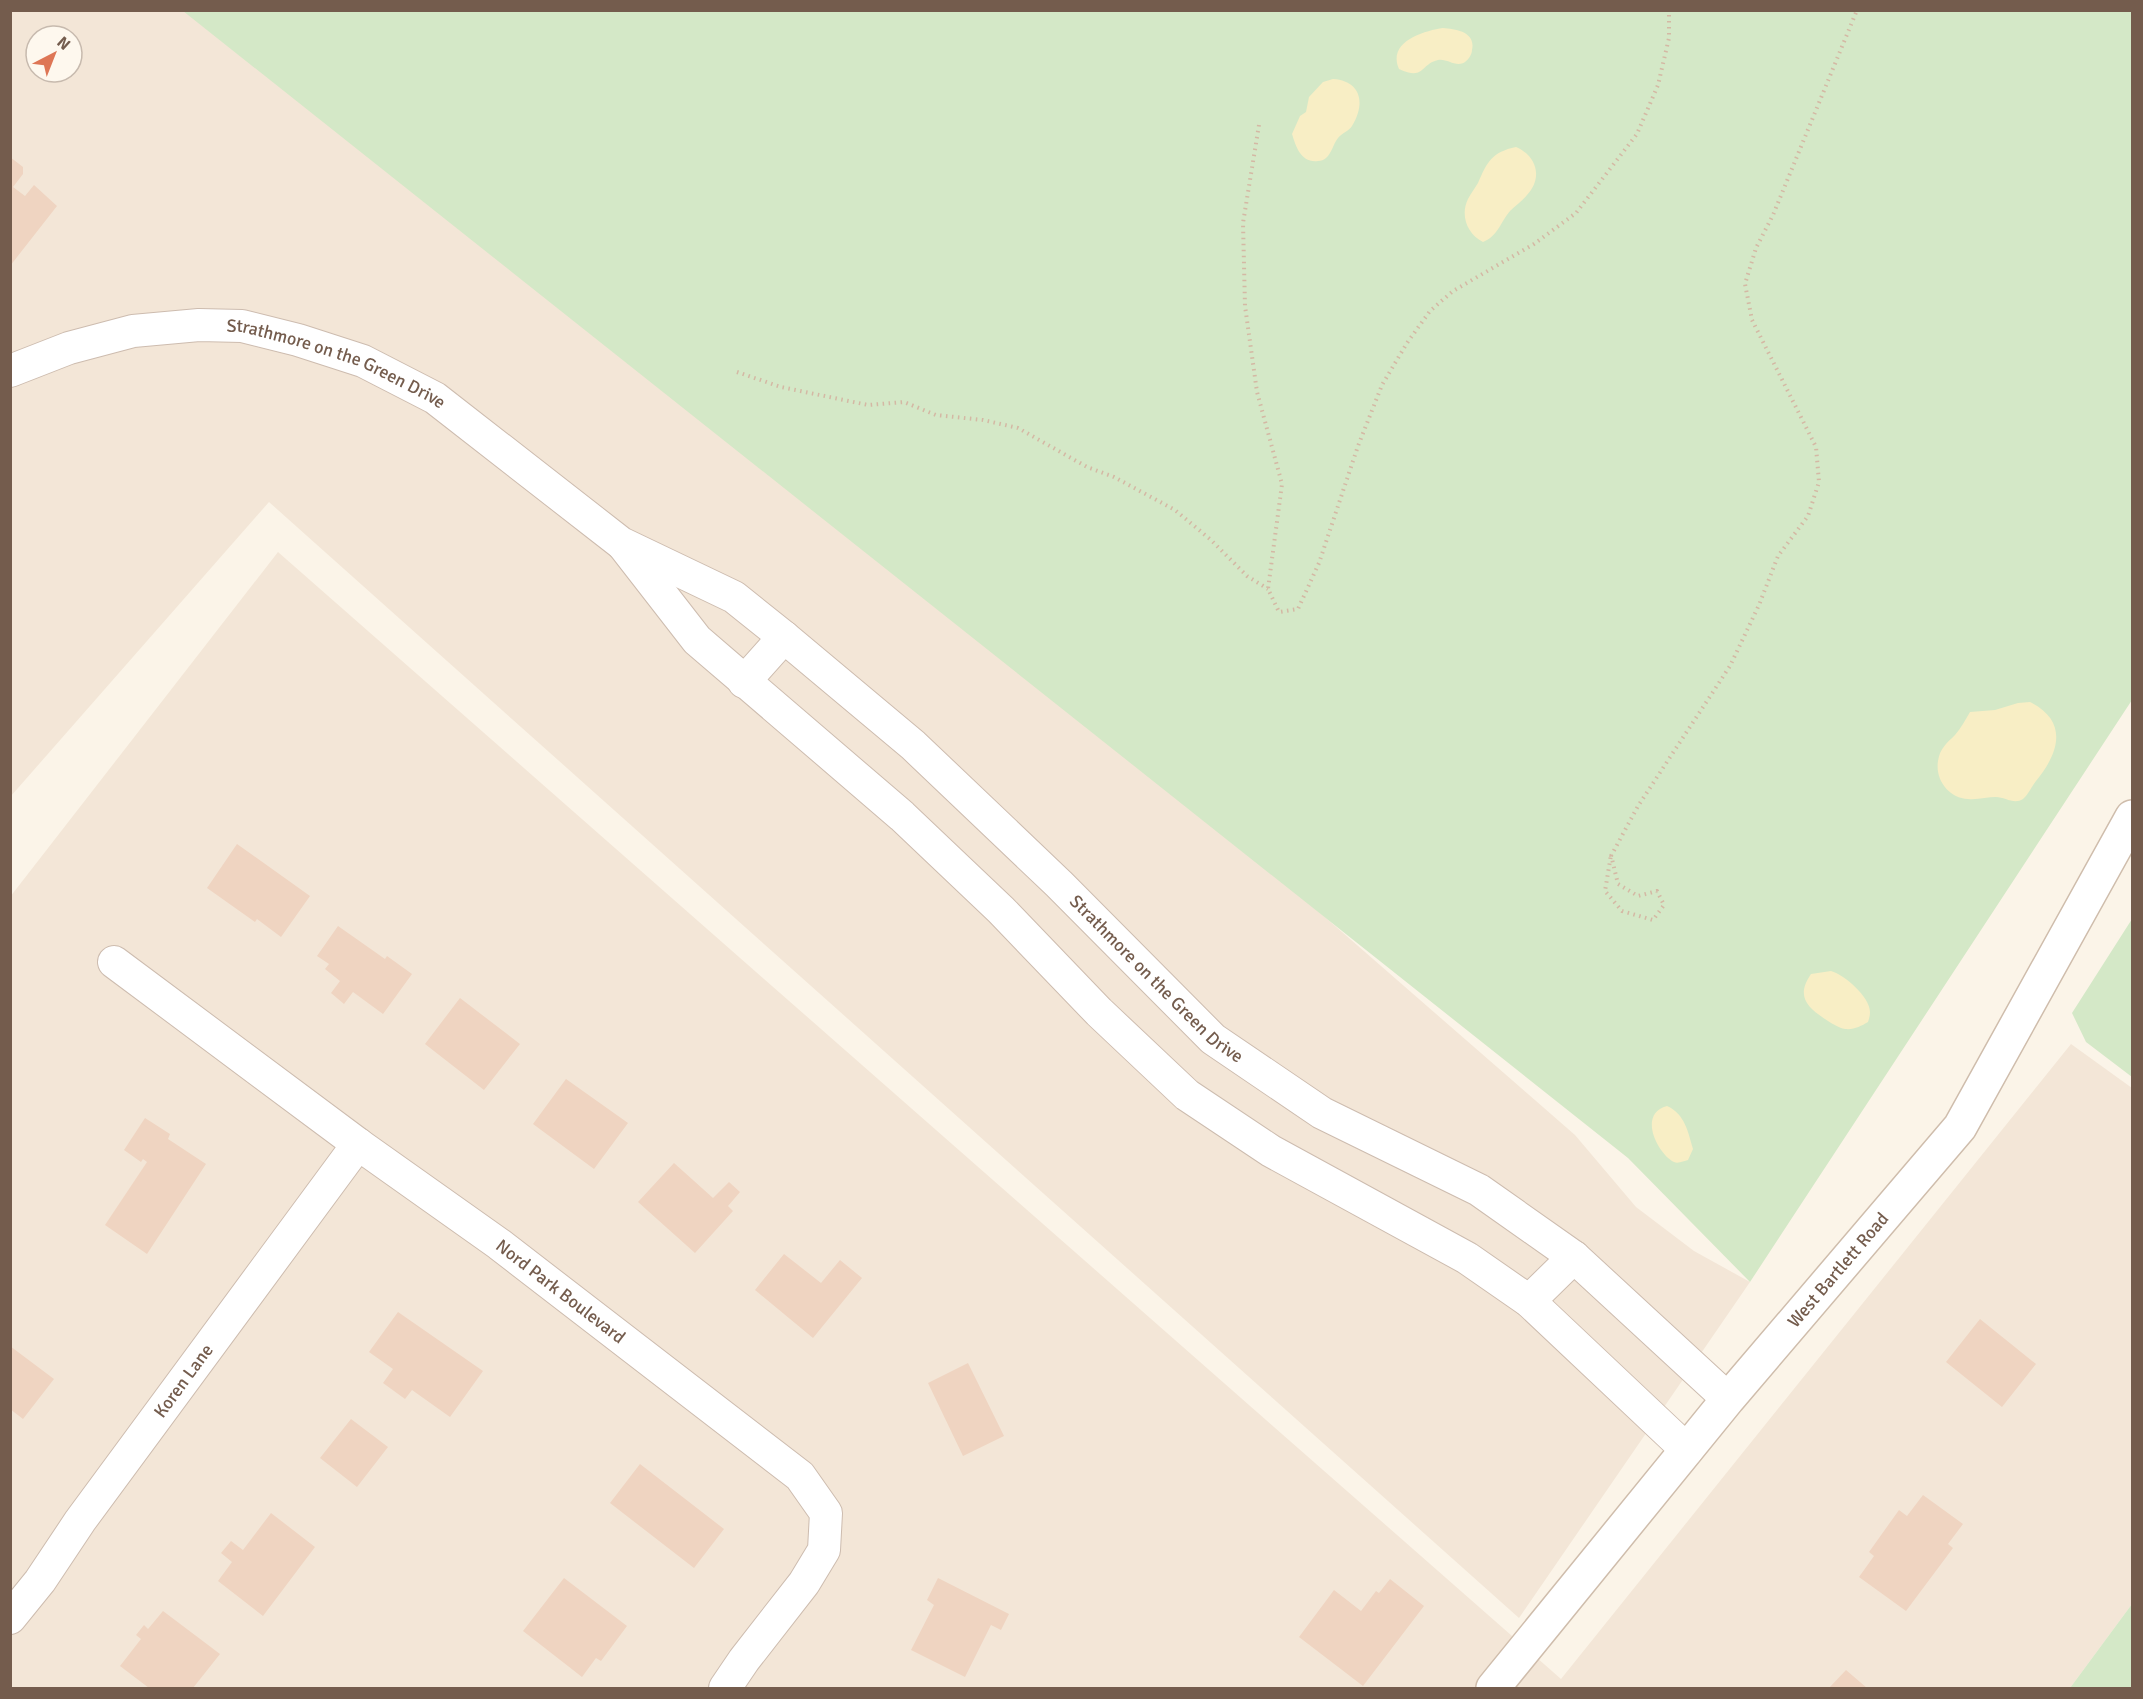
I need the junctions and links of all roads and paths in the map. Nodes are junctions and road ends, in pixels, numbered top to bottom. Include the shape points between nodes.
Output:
1 (1669, 10) edge
2 (1857, 10) edge
3 (1259, 125) dead end
4 (10, 371) edge
5 (737, 372) dead end
6 (621, 543) junction
7 (1268, 589) junction
8 (784, 637) junction
9 (744, 682) junction
10 (2133, 817) edge
11 (1611, 856) junction
12 (114, 962) dead end
13 (358, 1144) junction
14 (1574, 1257) junction
15 (1529, 1301) junction
16 (1728, 1399) junction
17 (1687, 1450) junction
18 (10, 1618) edge
19 (725, 1689) edge
20 (1493, 1689) edge

1 - 7 path via 1669,38 1658,85 1637,134 1576,213 1534,244 1453,291 1430,311 1382,385 1319,563 1298,609 1279,612
2 - 11 path via 1756,248 1745,284 1752,320 1816,447 1819,482 1808,516 1778,556 1730,666 1638,806
3 - 7 path via 1243,223 1245,306 1257,392 1282,483
4 - 6 street, Strathmore on the Green Drive via 69,348 133,331 242,326 298,340 363,361 435,398
5 - 7 path via 781,387 868,405 904,402 936,415 1018,428 1175,510 1247,576
6 - 8 street, Strathmore on the Green Drive via 734,597
6 - 9 street, Strathmore on the Green Drive via 697,640
8 - 9 street
8 - 14 street, Strathmore on the Green Drive via 913,745 1213,1039 1322,1113 1479,1190
9 - 15 street, Strathmore on the Green Drive via 902,816 1187,1095 1271,1151 1467,1258
10 - 16 street, West Bartlett Road via 1960,1127
11 - 11 path via 1605,891 1622,911 1653,920 1664,905 1657,891 1638,896 1618,884
12 - 13 street, Nord Park Boulevard
13 - 18 street, Koren Lane
13 - 19 street, Nord Park Boulevard via 499,1244 800,1476 826,1514 824,1551
14 - 15 street
14 - 16 street, Strathmore on the Green Drive
15 - 17 street, Strathmore on the Green Drive
16 - 17 street, West Bartlett Road
17 - 20 street, West Bartlett Road

